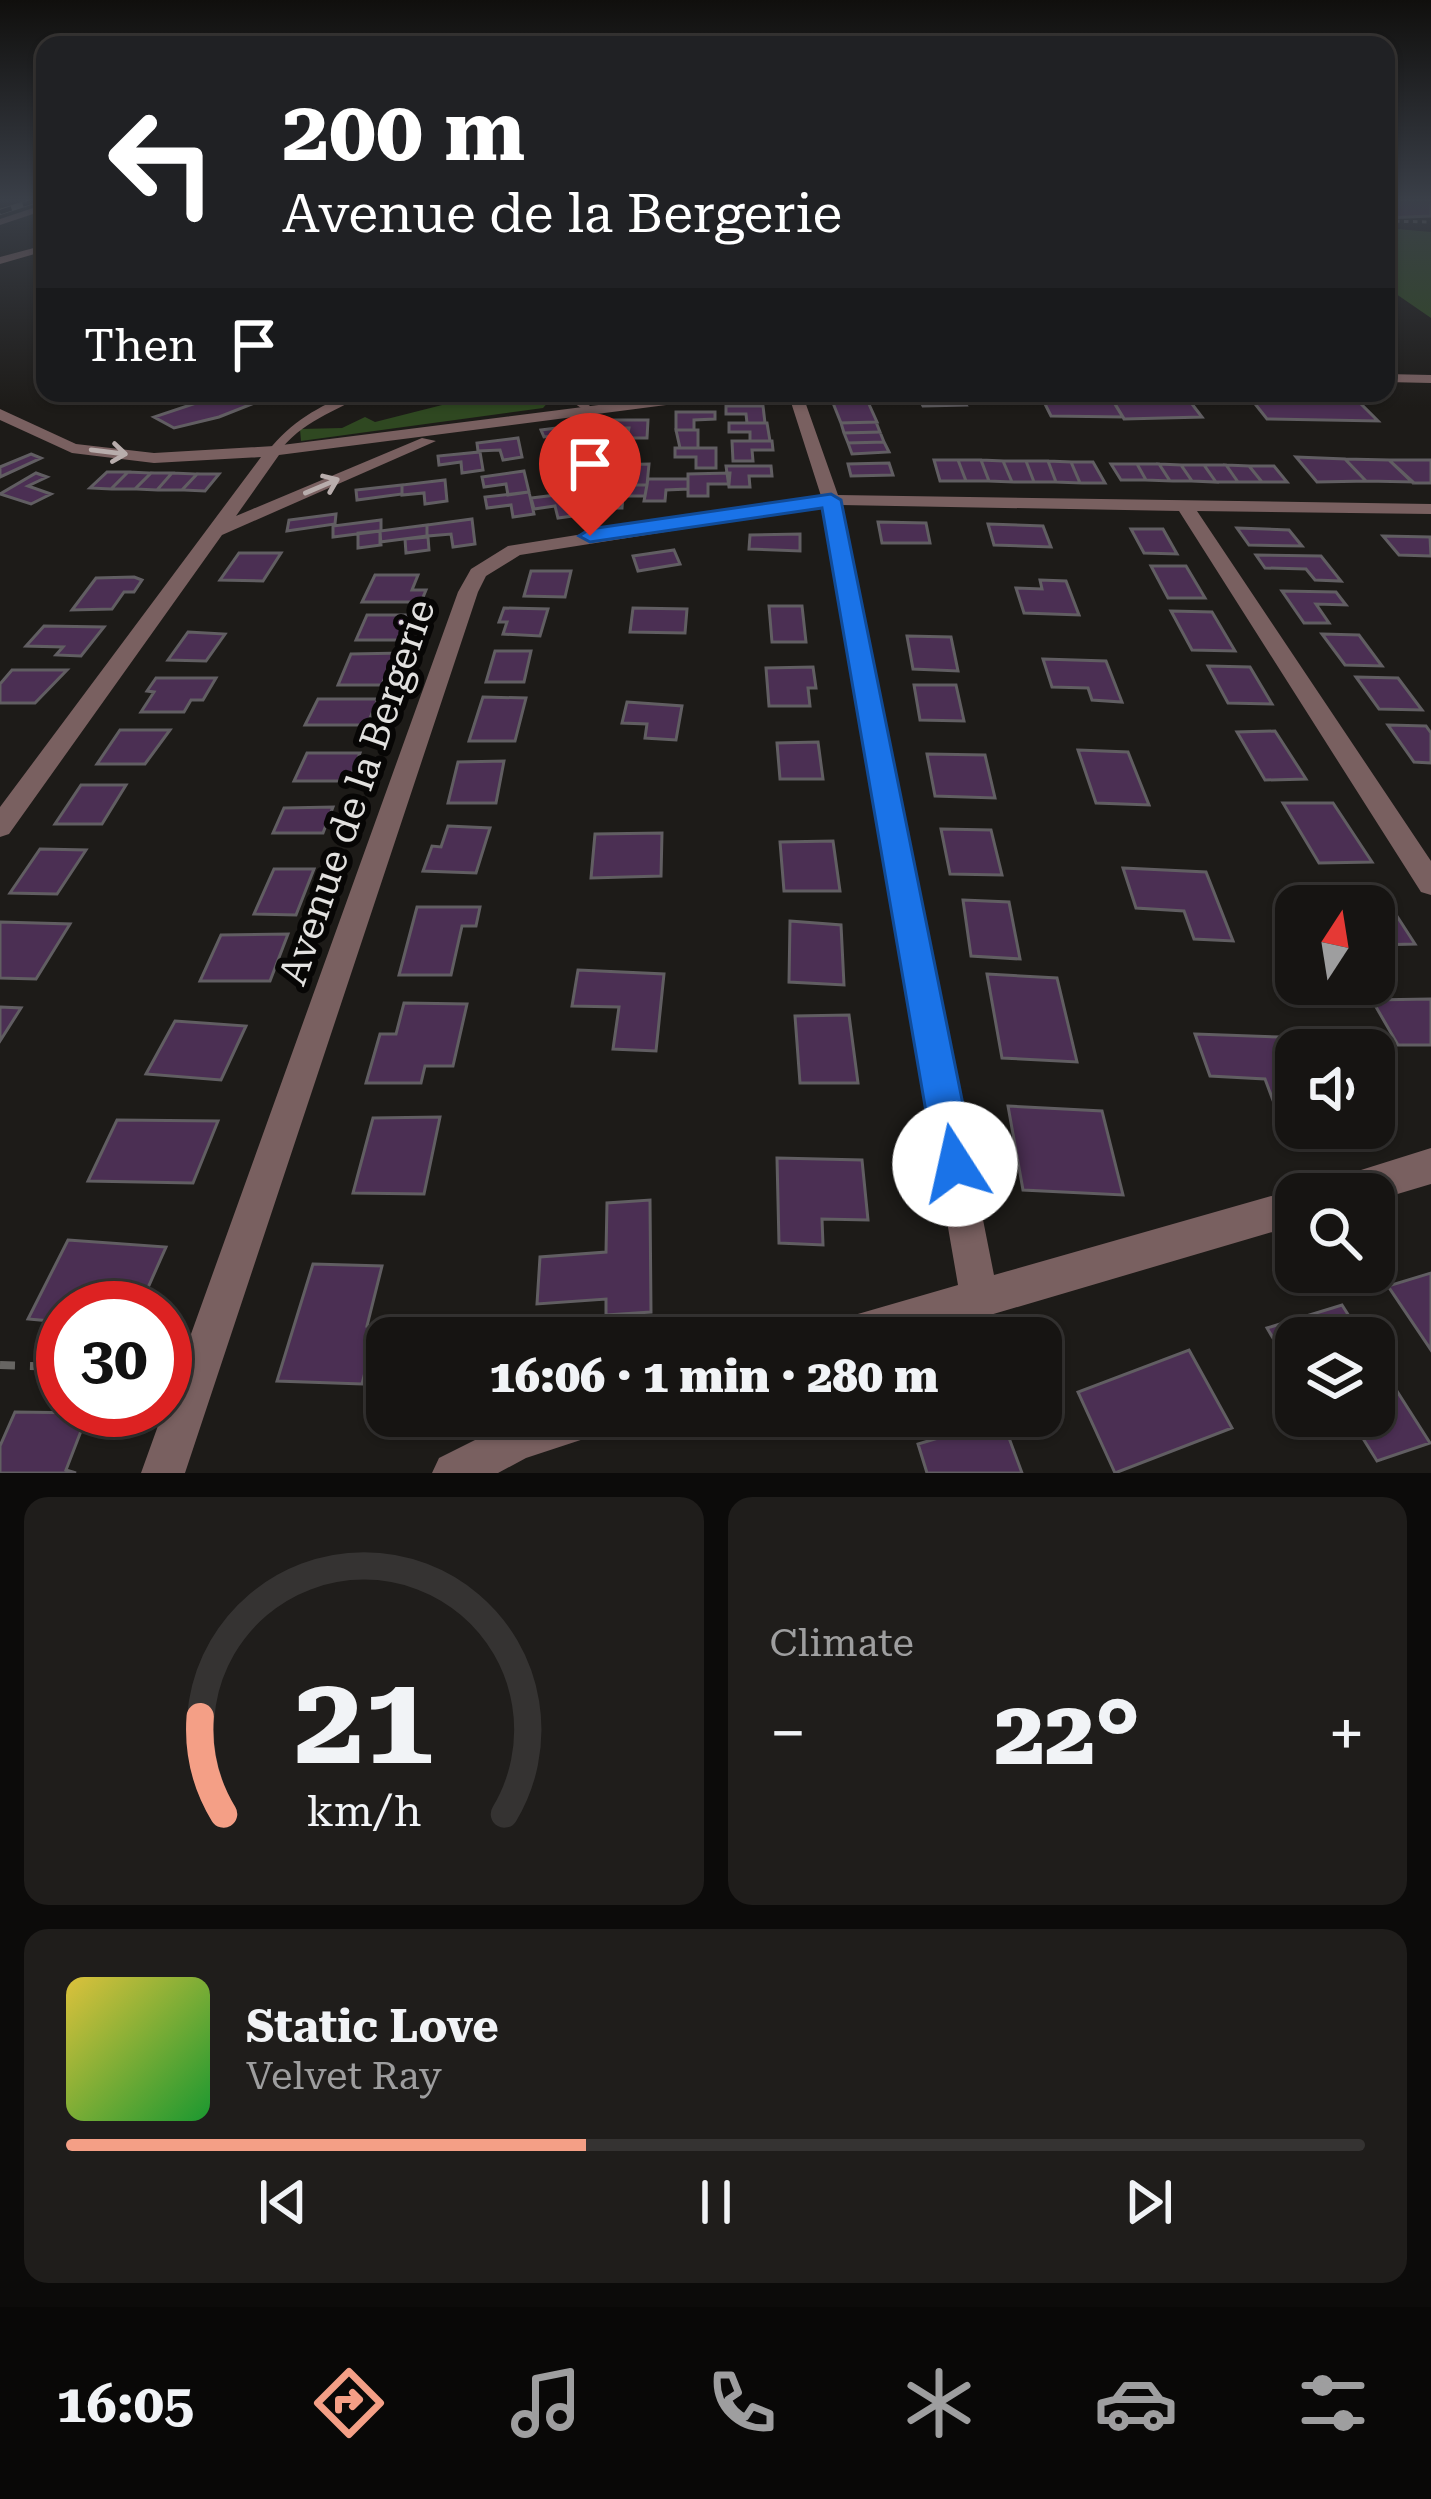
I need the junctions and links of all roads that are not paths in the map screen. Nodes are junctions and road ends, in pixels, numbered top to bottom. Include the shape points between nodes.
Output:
1 (1395, 378) edge
2 (1431, 379) edge
3 (341, 402) edge
4 (578, 402) edge
5 (655, 402) edge
6 (798, 402) edge
7 (591, 410) junction
8 (0, 414) edge
9 (457, 429) junction
10 (274, 451) junction
11 (831, 500) junction
12 (1185, 506) junction
13 (1431, 508) edge
14 (214, 532) junction
15 (0, 827) edge
16 (1431, 884) edge
17 (1431, 1166) edge
18 (1395, 1177) edge
19 (1275, 1213) edge
20 (979, 1296) junction
21 (912, 1317) edge
22 (525, 1437) edge
23 (164, 1473) edge
24 (454, 1473) edge

1 - 2 street
3 - 10 lane via 313,414
4 - 7 lane
5 - 7 street
6 - 11 street
7 - 9 street
8 -> 10 street via 72,448 154,458
9 - 10 street
14 -> 9 street
10 - 14 street
11 - 12 street, Avenue de la Bergerie
11 - 20 street
11 - 23 street, Avenue de la Bergerie via 544,543 478,573
12 - 13 street, Avenue de la Bergerie
12 - 16 street
14 - 15 street
17 - 18 street
19 - 20 street
20 - 21 street
22 - 24 street

